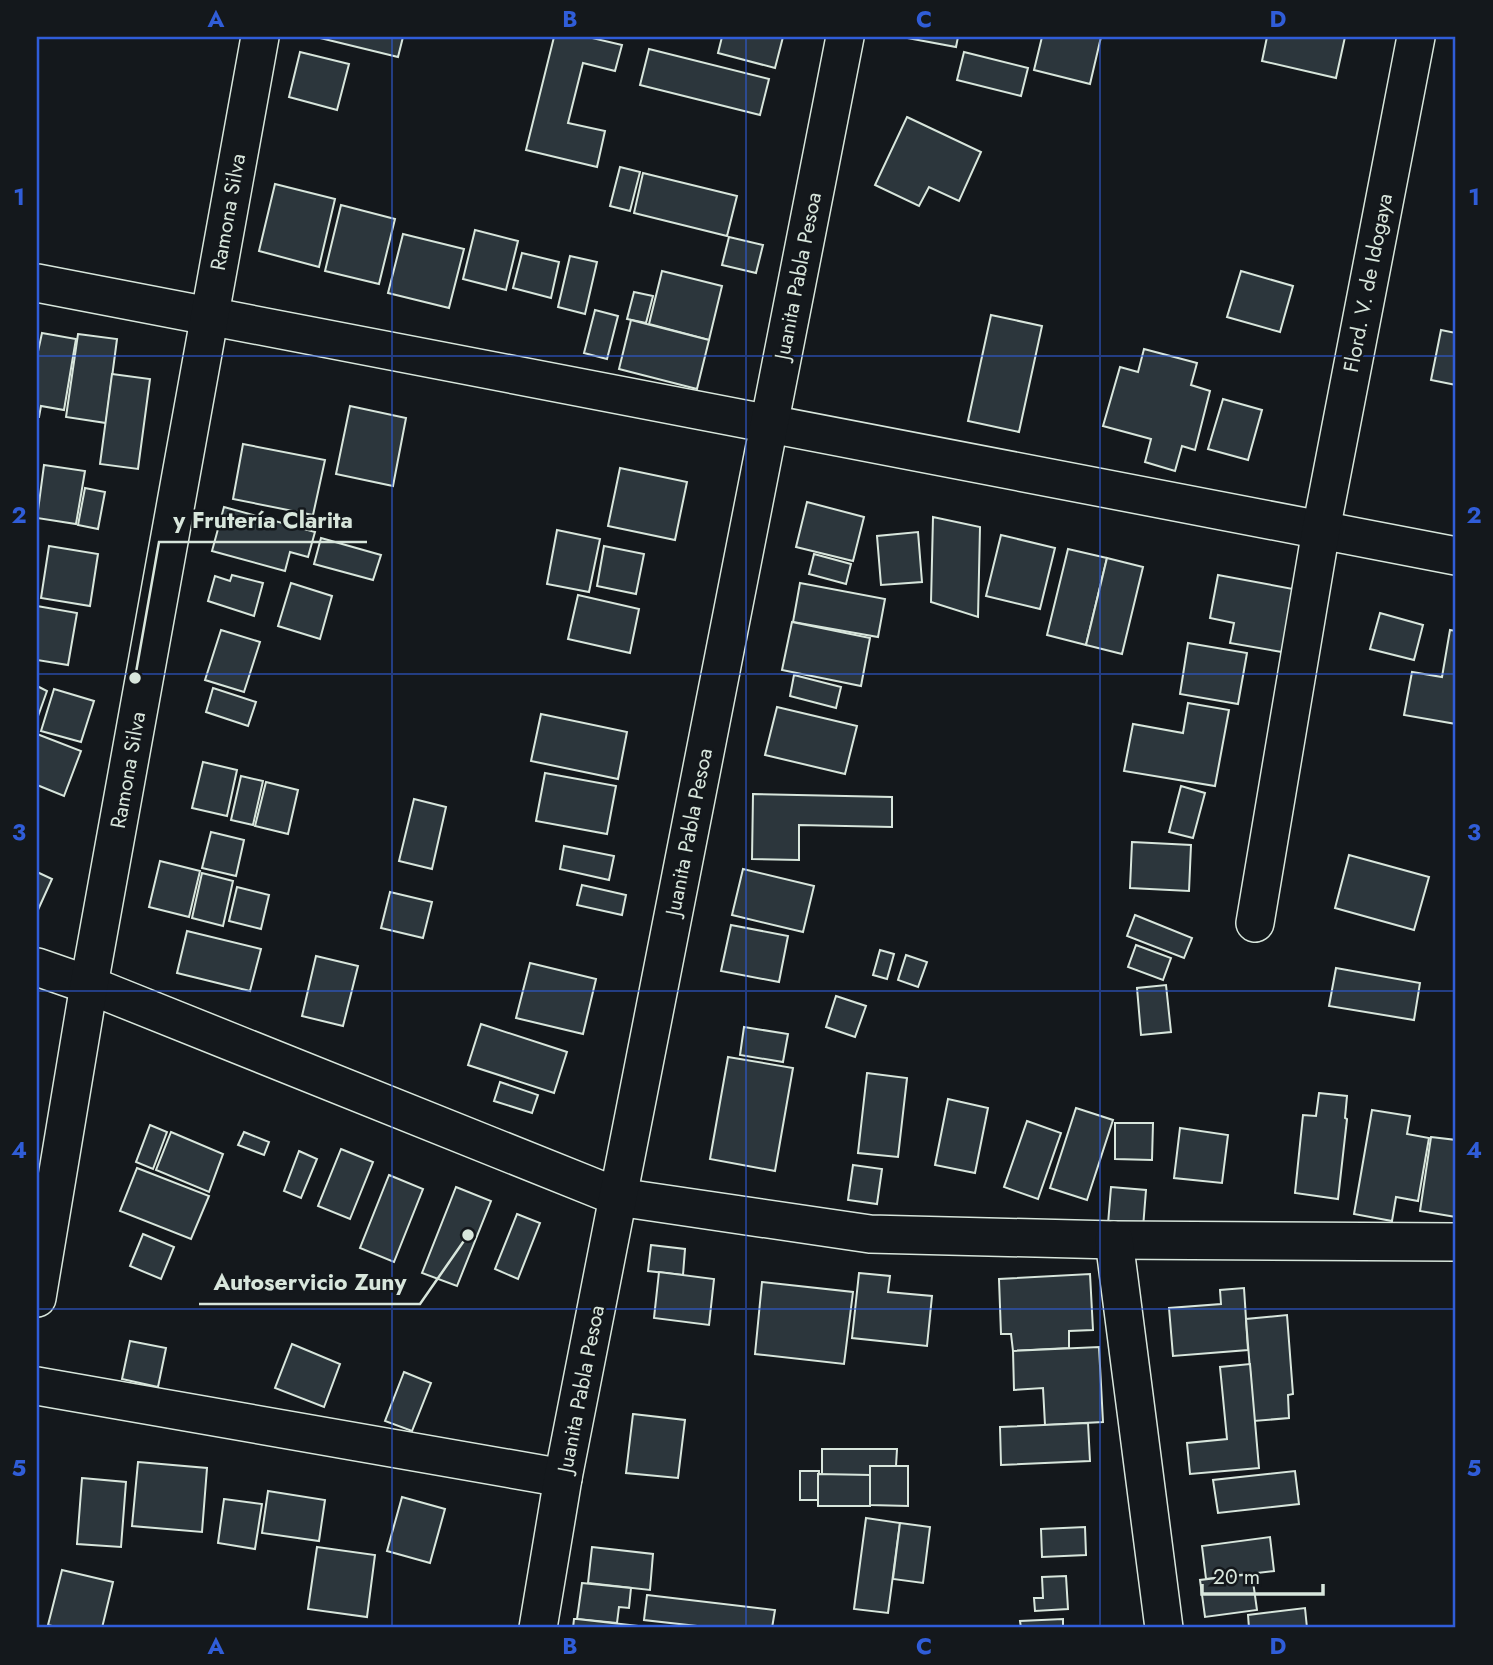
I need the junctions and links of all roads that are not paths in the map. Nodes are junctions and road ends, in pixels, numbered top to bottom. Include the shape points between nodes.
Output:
1 (260, 37) edge
2 (845, 37) edge
3 (1416, 37) edge
4 (37, 283) edge
5 (210, 316) junction
6 (769, 424) junction
7 (1321, 530) junction
8 (1456, 556) edge
9 (1255, 923) dead end
10 (37, 967) edge
11 (89, 985) junction
12 (618, 1198) junction
13 (1114, 1240) junction
14 (1456, 1242) edge
15 (37, 1298) edge
16 (37, 1386) edge
17 (563, 1478) junction
18 (538, 1628) edge
19 (1164, 1628) edge

1 - 5 street, Ramona Silva
2 - 6 street, Juanita Pabla Pesoa
3 - 7 street, Flord. V. de Idogaya
4 - 5 street
5 - 6 street
5 - 11 street, Ramona Silva
6 - 7 street
6 - 12 street, Juanita Pabla Pesoa
7 - 8 street
7 - 9 street, Flord. V. de Idogaya
10 - 11 street
11 - 12 street
11 - 15 street, Ramona Silva
12 - 13 street via 870,1234
12 - 17 street, Juanita Pabla Pesoa
13 - 14 street
13 - 19 street
16 - 17 street
17 - 18 street, Juanita Pabla Pesoa

